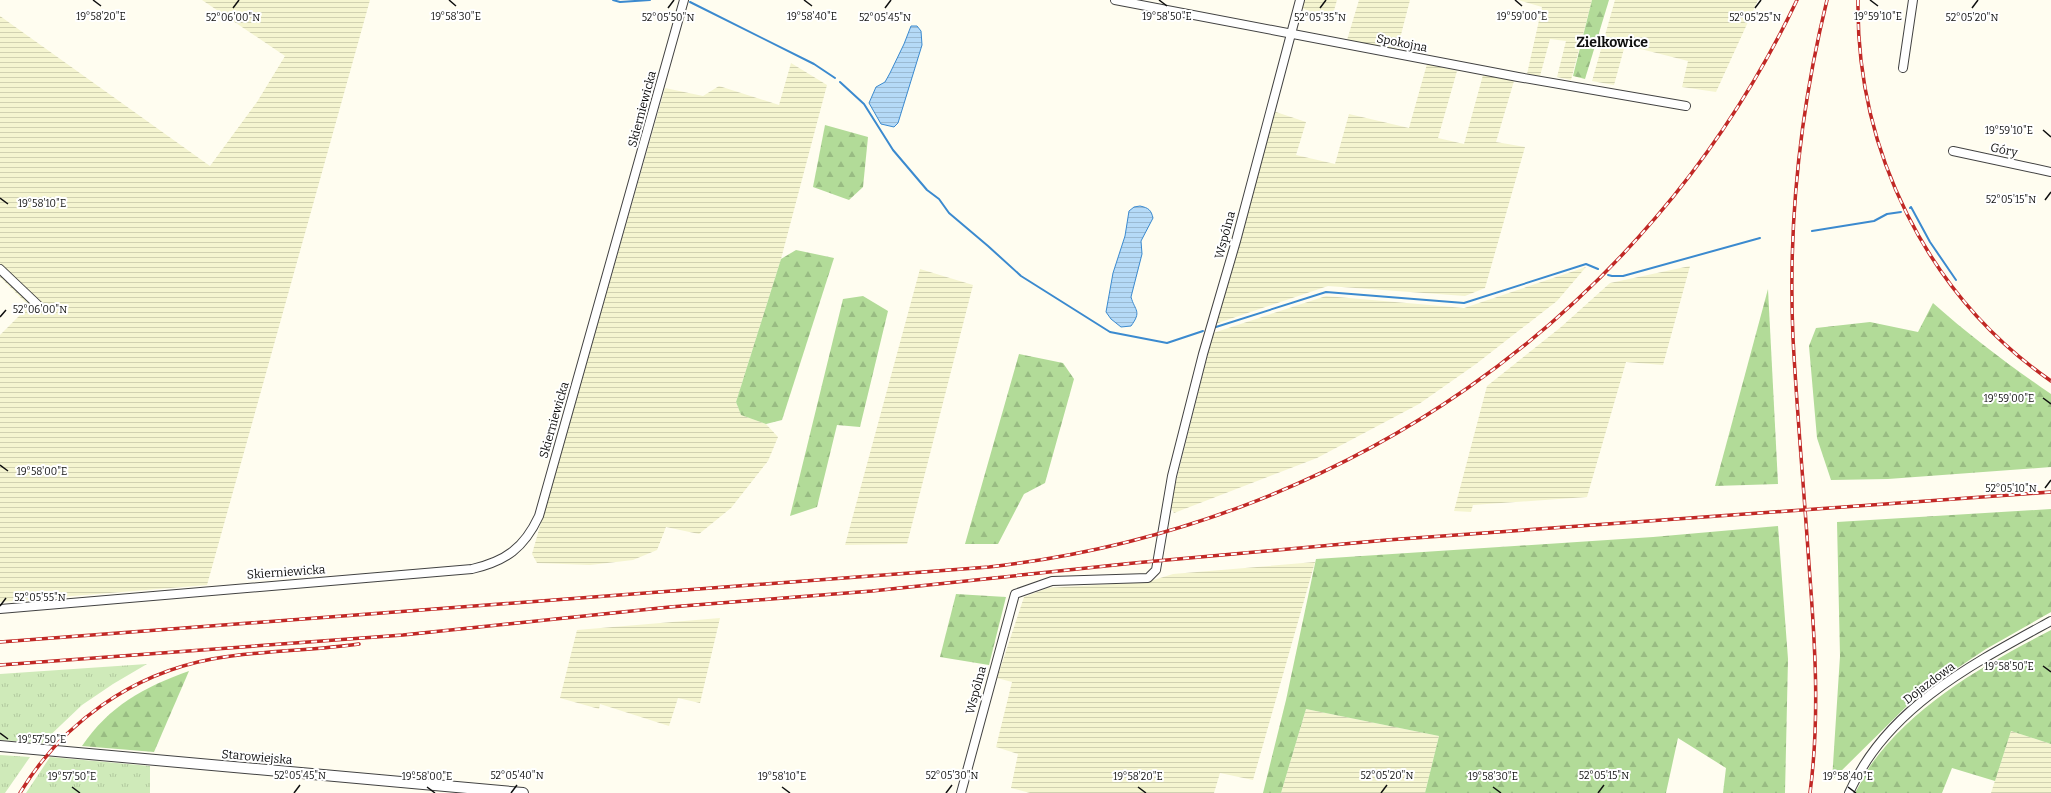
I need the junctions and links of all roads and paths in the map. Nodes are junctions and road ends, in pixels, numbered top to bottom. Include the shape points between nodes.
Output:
1 (684, 0) edge
2 (1114, 0) edge
3 (1300, 0) edge
4 (1913, 0) edge
5 (1290, 33) junction
6 (1903, 68) dead end
7 (1686, 106) dead end
8 (1953, 151) dead end
9 (2051, 172) edge
10 (0, 269) edge
11 (40, 307) dead end
12 (0, 609) edge
13 (2051, 621) edge
14 (0, 746) edge
15 (523, 793) edge
16 (961, 793) edge
17 (1849, 793) edge

1 - 12 street, Skierniewicka via 542,509 532,533 518,548 491,564 472,569
2 - 5 street, Spokojna
3 - 5 street, Wspólna
4 - 6 street
5 - 7 street, Spokojna
5 - 16 street, Wspólna via 1236,241 1202,354 1172,476 1154,574 1148,578 1052,581 1015,594
8 - 9 street, Góry
10 - 11 street
13 - 17 street, Dojazdowa via 1964,671 1919,703 1872,754
14 - 15 street, Starowiejska

